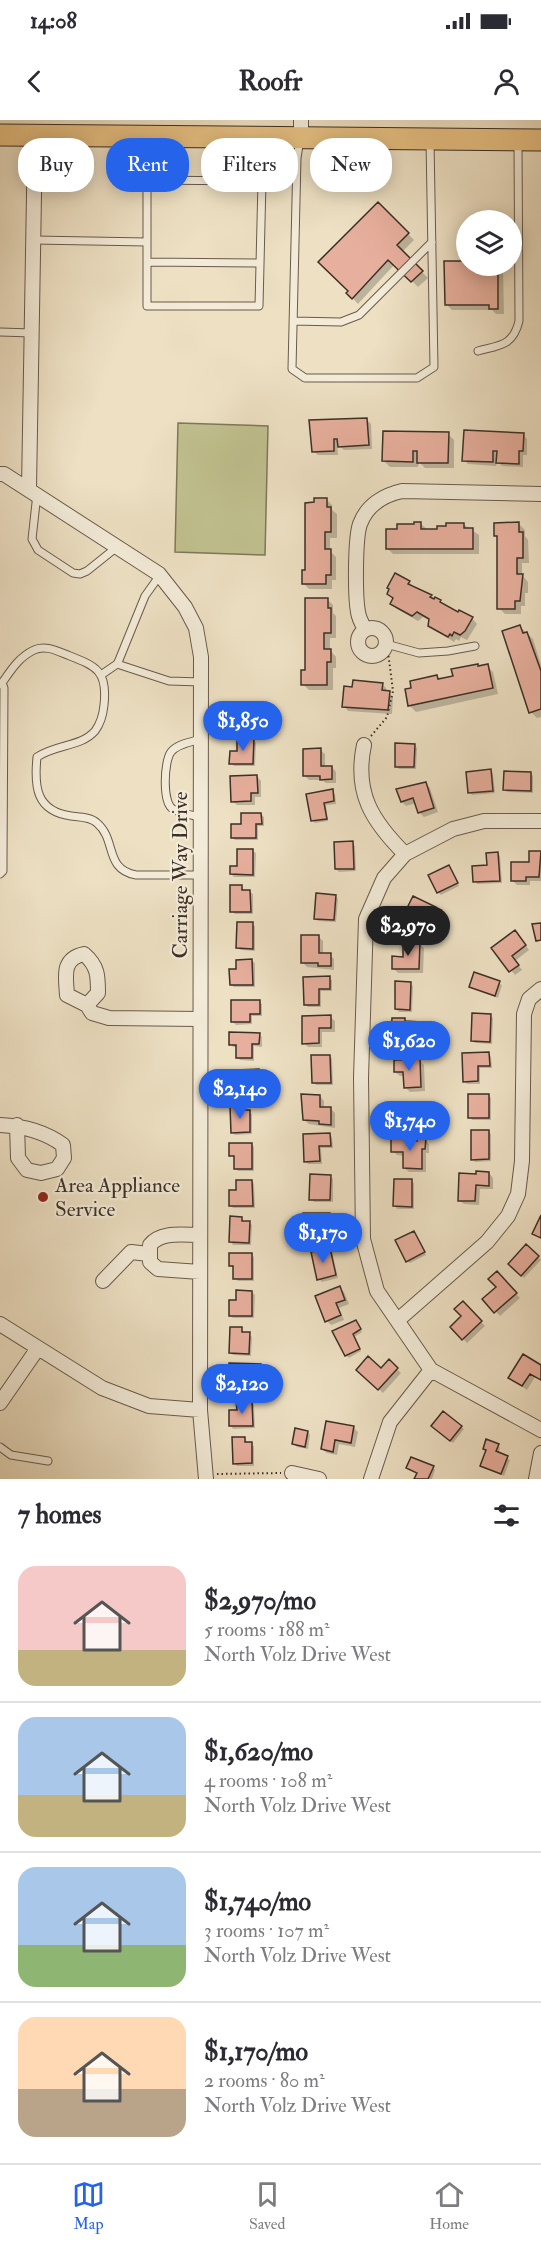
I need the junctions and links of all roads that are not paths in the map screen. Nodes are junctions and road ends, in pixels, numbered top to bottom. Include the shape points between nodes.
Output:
1 (301, 128) edge
2 (0, 135) edge
3 (35, 136) junction
4 (142, 136) joint
5 (430, 138) junction
6 (518, 140) junction
7 (541, 140) edge
8 (189, 180) edge
9 (146, 192) edge
10 (33, 240) junction
11 (147, 242) junction
12 (432, 242) junction
13 (147, 262) junction
14 (260, 262) junction
15 (294, 321) junction
16 (0, 332) edge
17 (32, 333) junction
18 (478, 351) dead end
19 (0, 474) edge
20 (33, 491) junction
21 (541, 494) edge
22 (117, 547) junction
23 (160, 575) junction
24 (365, 629) junction
25 (386, 645) junction
26 (475, 646) dead end
27 (117, 664) junction
28 (101, 675) junction
29 (201, 682) junction
30 (1, 683) edge
31 (201, 739) junction
32 (364, 745) road end
33 (201, 817) junction
34 (541, 821) edge
35 (405, 854) junction
36 (2, 861) edge
37 (0, 874) edge
38 (201, 875) junction
39 (541, 989) edge
40 (87, 1005) dead end
41 (200, 1019) junction
42 (0, 1125) edge
43 (17, 1125) dead end
44 (200, 1235) junction
45 (149, 1254) junction
46 (200, 1272) junction
47 (103, 1281) dead end
48 (398, 1320) junction
49 (0, 1324) edge
50 (39, 1348) junction
51 (431, 1370) junction
52 (0, 1402) edge
53 (200, 1410) junction
54 (541, 1430) edge
55 (0, 1447) edge
56 (541, 1453) edge
57 (48, 1461) dead end
58 (292, 1473) road end
59 (206, 1477) edge
60 (319, 1479) edge
61 (371, 1479) edge
62 (536, 1479) edge

1 - 4 main road
1 - 5 main road
1 - 15 lane
2 - 3 main road
3 - 4 main road
3 - 10 street
5 - 6 main road
5 - 12 lane
6 - 7 main road
6 - 18 lane via 519,321 512,339
8 - 14 lane via 262,181
9 - 11 lane
10 - 11 lane
10 - 17 street
11 - 13 lane
12 - 15 lane via 359,315 341,322
12 - 15 lane via 434,367 417,378 305,378 292,369
13 - 14 lane
13 - 14 lane via 147,306 259,306
16 - 17 lane
17 - 20 street
19 - 20 street, Carriage Way Drive
20 - 22 street, Carriage Way Drive
20 - 22 lane via 32,539 38,550 80,574
21 - 24 street via 402,491 387,494 376,502 360,524 357,539 358,611
22 - 23 street, Carriage Way Drive
23 - 27 lane via 145,596
23 - 29 street, Carriage Way Drive via 196,628
24 - 25 street via 379,628
24 - 25 street via 358,642 363,653 375,656
25 - 26 lane via 419,653
27 - 28 lane
27 - 29 lane via 170,681
28 - 30 lane via 86,662 51,649 36,649 17,662
28 - 38 lane via 106,688 101,722 80,742 55,747 37,757 38,794 49,810 97,823 117,866 128,874
29 - 31 street, Carriage Way Drive
30 - 36 lane
31 - 33 street, Carriage Way Drive
31 - 33 lane via 171,752 167,759 165,797 173,809
32 - 35 street via 360,782 367,803 387,836
33 - 38 street, Carriage Way Drive
34 - 35 street via 484,821 453,829
35 - 48 street via 384,878 366,919 361,1078 363,1239 377,1291
36 - 37 lane
38 - 41 street, Carriage Way Drive
39 - 48 street via 529,999 524,1014 518,1194 508,1216 487,1242
40 - 41 street via 92,1013 109,1018
41 - 44 street, Carriage Way Drive
42 - 43 street
44 - 45 street via 159,1237 150,1245
44 - 46 street, Carriage Way Drive
45 - 46 street via 150,1262 158,1269
45 - 47 street via 131,1252
46 - 53 street, Carriage Way Drive
48 - 51 street
49 - 50 street
50 - 52 street
50 - 53 street via 102,1388 149,1406
51 - 54 street
51 - 61 street via 390,1422
53 - 59 street, Carriage Way Drive
55 - 57 lane via 11,1455
56 - 62 street
58 - 60 street

